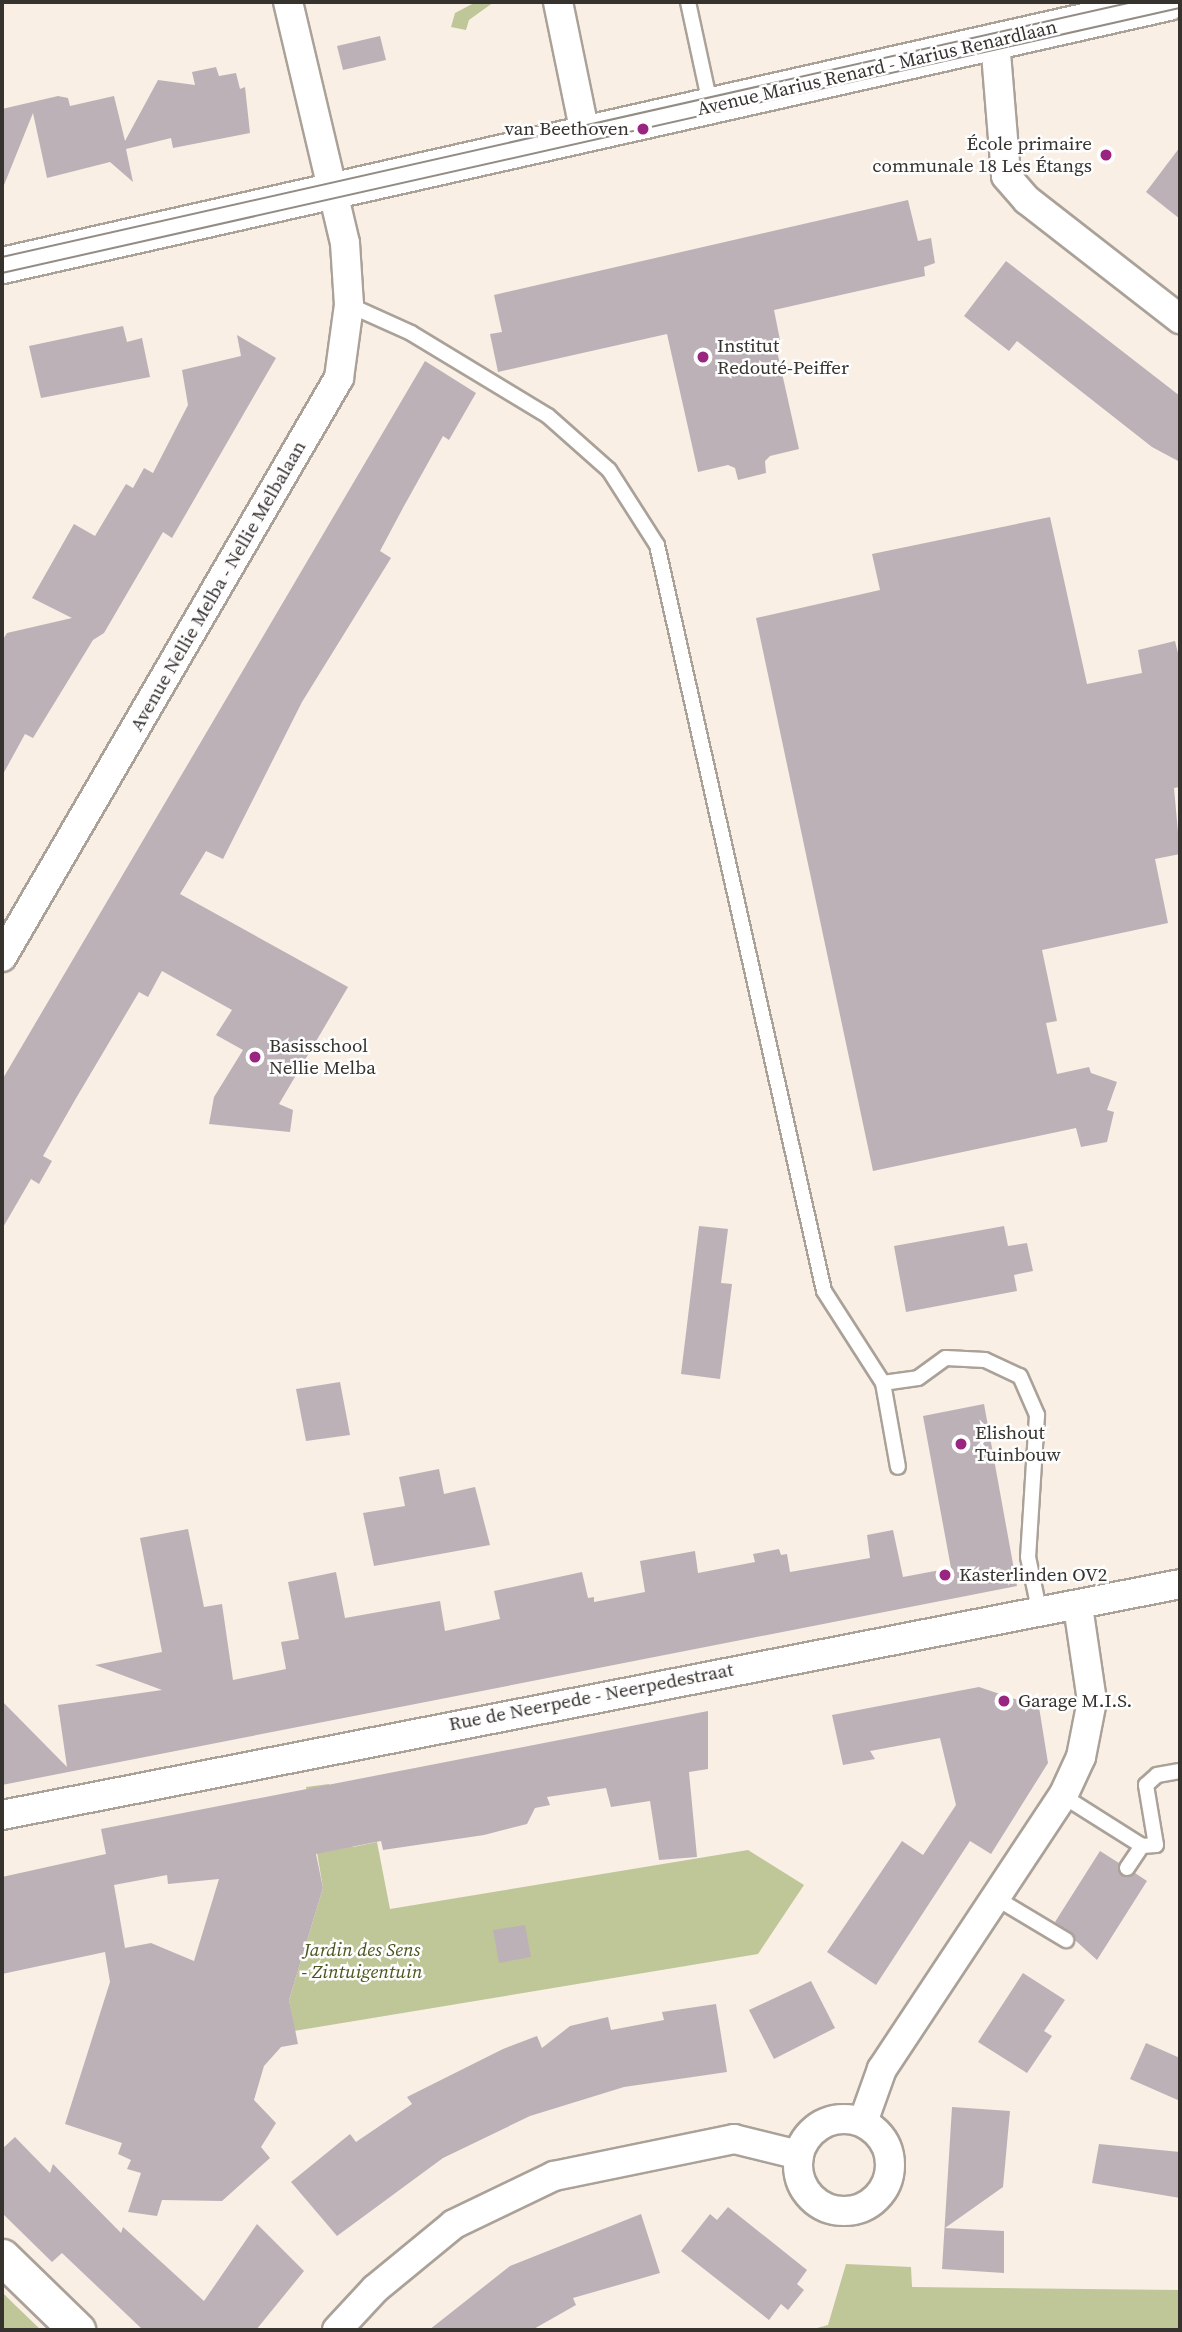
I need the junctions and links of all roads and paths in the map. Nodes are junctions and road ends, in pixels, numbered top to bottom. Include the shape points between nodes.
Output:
1 (288, 2) edge
2 (558, 2) edge
3 (688, 2) edge
4 (1168, 2) edge
5 (995, 41) junction
6 (710, 106) junction
7 (585, 134) junction
8 (332, 191) junction
9 (2, 265) edge
10 (349, 305) junction
11 (1180, 319) edge
12 (2, 957) edge
13 (883, 1383) junction
14 (898, 1467) dead end
15 (1180, 1584) edge
16 (1078, 1606) junction
17 (1040, 1614) junction
18 (1180, 1771) edge
19 (1063, 1796) junction
20 (2, 1815) edge
21 (1142, 1846) junction
22 (1127, 1868) dead end
23 (996, 1898) junction
24 (1066, 1940) dead end
25 (863, 2122) junction
26 (799, 2155) junction
27 (2, 2257) edge
28 (77, 2330) edge
29 (337, 2330) edge

1 - 8 street, Avenue Nellie Melba - Nellie Melbalaan
2 - 7 street
3 - 6 lane
4 - 5 street, Avenue Marius Renard - Marius Renardlaan
5 - 6 street, Avenue Marius Renard - Marius Renardlaan
5 - 11 street via 1006,176 1027,200
6 - 7 street, Avenue Marius Renard - Marius Renardlaan
7 - 8 street, Avenue Marius Renard - Marius Renardlaan
8 - 9 street, Avenue Marius Renard - Marius Renardlaan
8 - 10 street, Avenue Nellie Melba - Nellie Melbalaan via 345,243
10 - 12 street, Avenue Nellie Melba - Nellie Melbalaan via 339,378
10 - 13 lane via 411,333 548,416 609,470 657,545 824,1291
13 - 14 lane
13 - 17 lane via 918,1378 946,1358 985,1360 1020,1376 1037,1415 1028,1557
15 - 16 street, Rue de Neerpede - Neerpedestraat
16 - 17 street, Rue de Neerpede - Neerpedestraat
16 - 19 street via 1092,1701 1081,1758
17 - 20 street, Rue de Neerpede - Neerpedestraat via 666,1681
18 - 21 lane via 1157,1775 1146,1785 1156,1845
19 - 21 lane
19 - 23 street
21 - 22 lane
23 - 24 lane
23 - 25 street via 882,2069
25 - 26 street via 823,2123 807,2137
25 - 26 street via 884,2140 891,2166 883,2192 862,2209 837,2211 814,2201 800,2180
26 - 29 street via 734,2138 554,2176 454,2224 375,2289
27 - 28 street

